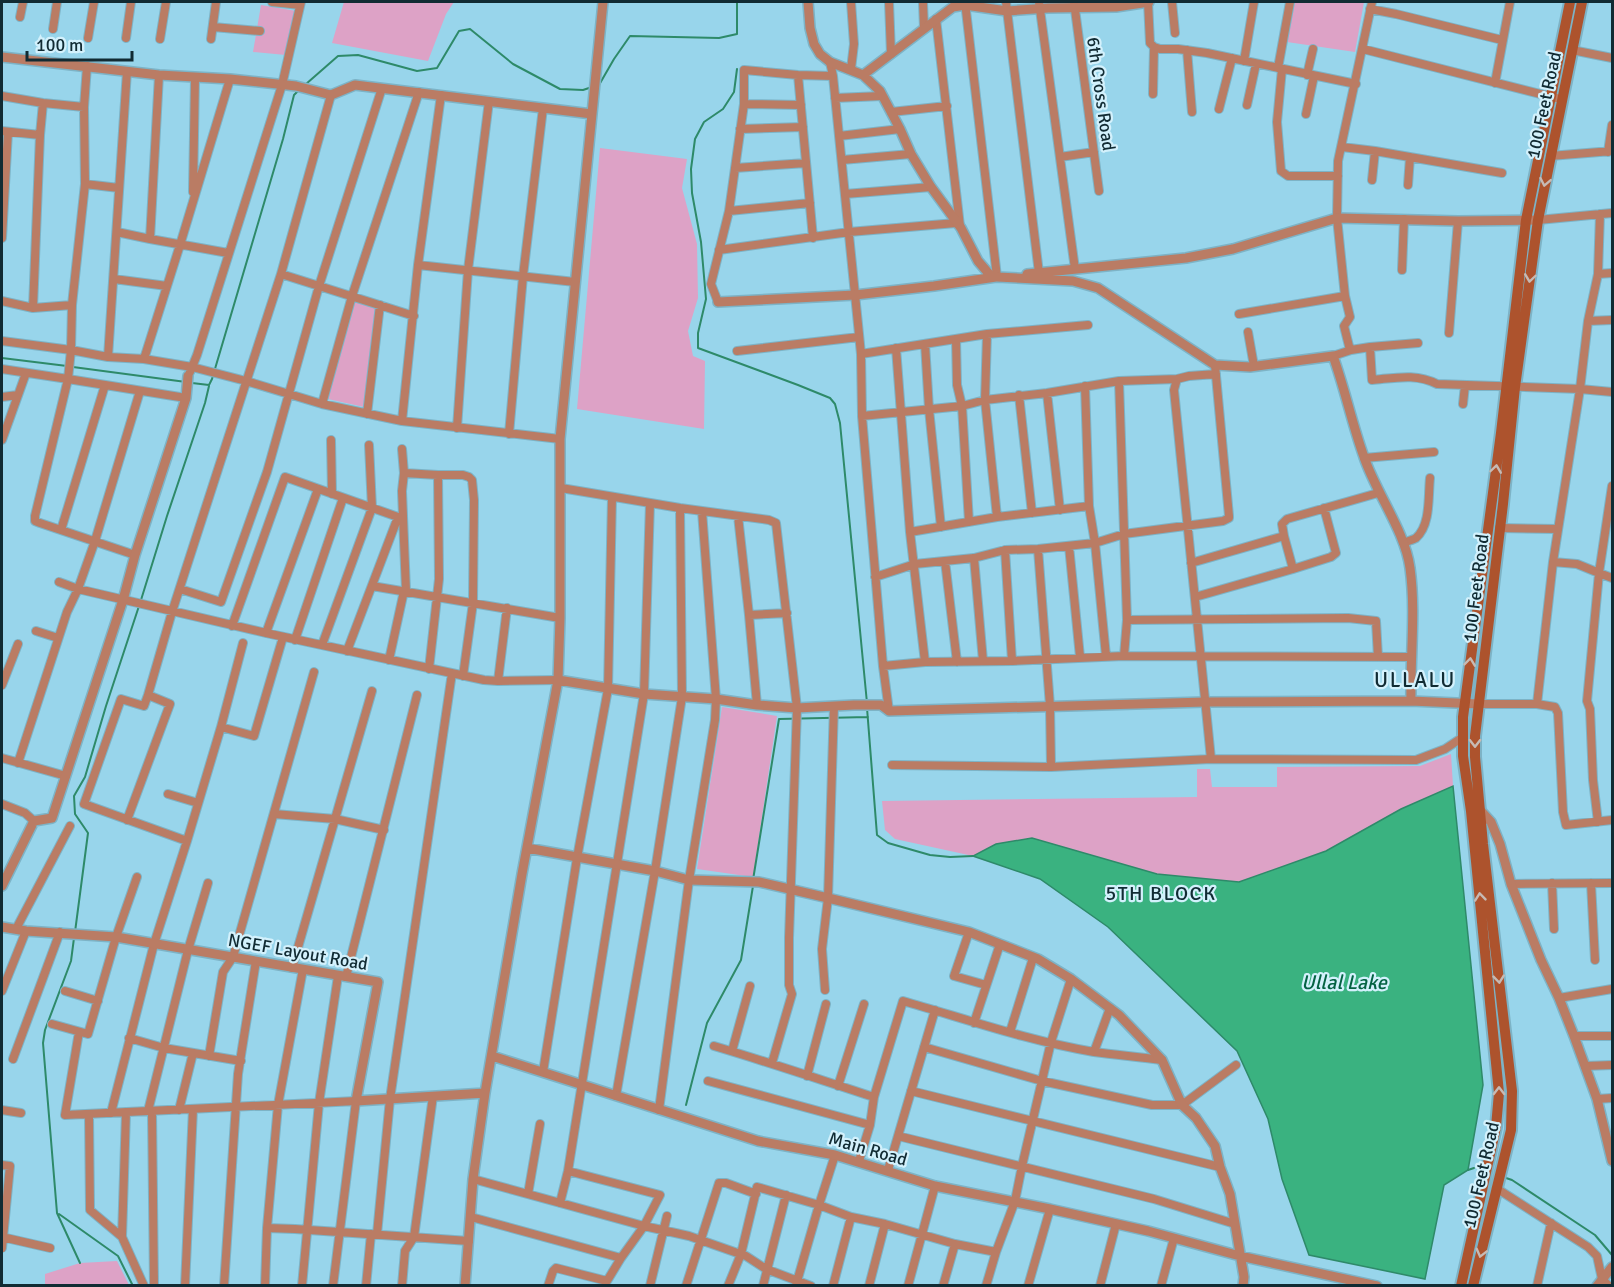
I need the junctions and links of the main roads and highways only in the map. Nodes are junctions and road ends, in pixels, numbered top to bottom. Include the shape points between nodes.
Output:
1 (1570, 2) edge
2 (1582, 2) edge
3 (1532, 220) junction
4 (1511, 387) junction
5 (1476, 811) junction
6 (1461, 1286) edge
7 (1473, 1286) edge

1 - 3 main road, 100 Feet Road via 1550,96
2 -> 3 main road, 100 Feet Road via 1551,156
3 - 4 main road, 100 Feet Road
4 -> 5 main road, 100 Feet Road via 1475,736
5 -> 4 main road, 100 Feet Road via 1463,756 1465,703
6 -> 5 main road, 100 Feet Road via 1488,1170 1499,1093
5 -> 7 main road, 100 Feet Road via 1512,1091 1511,1130

